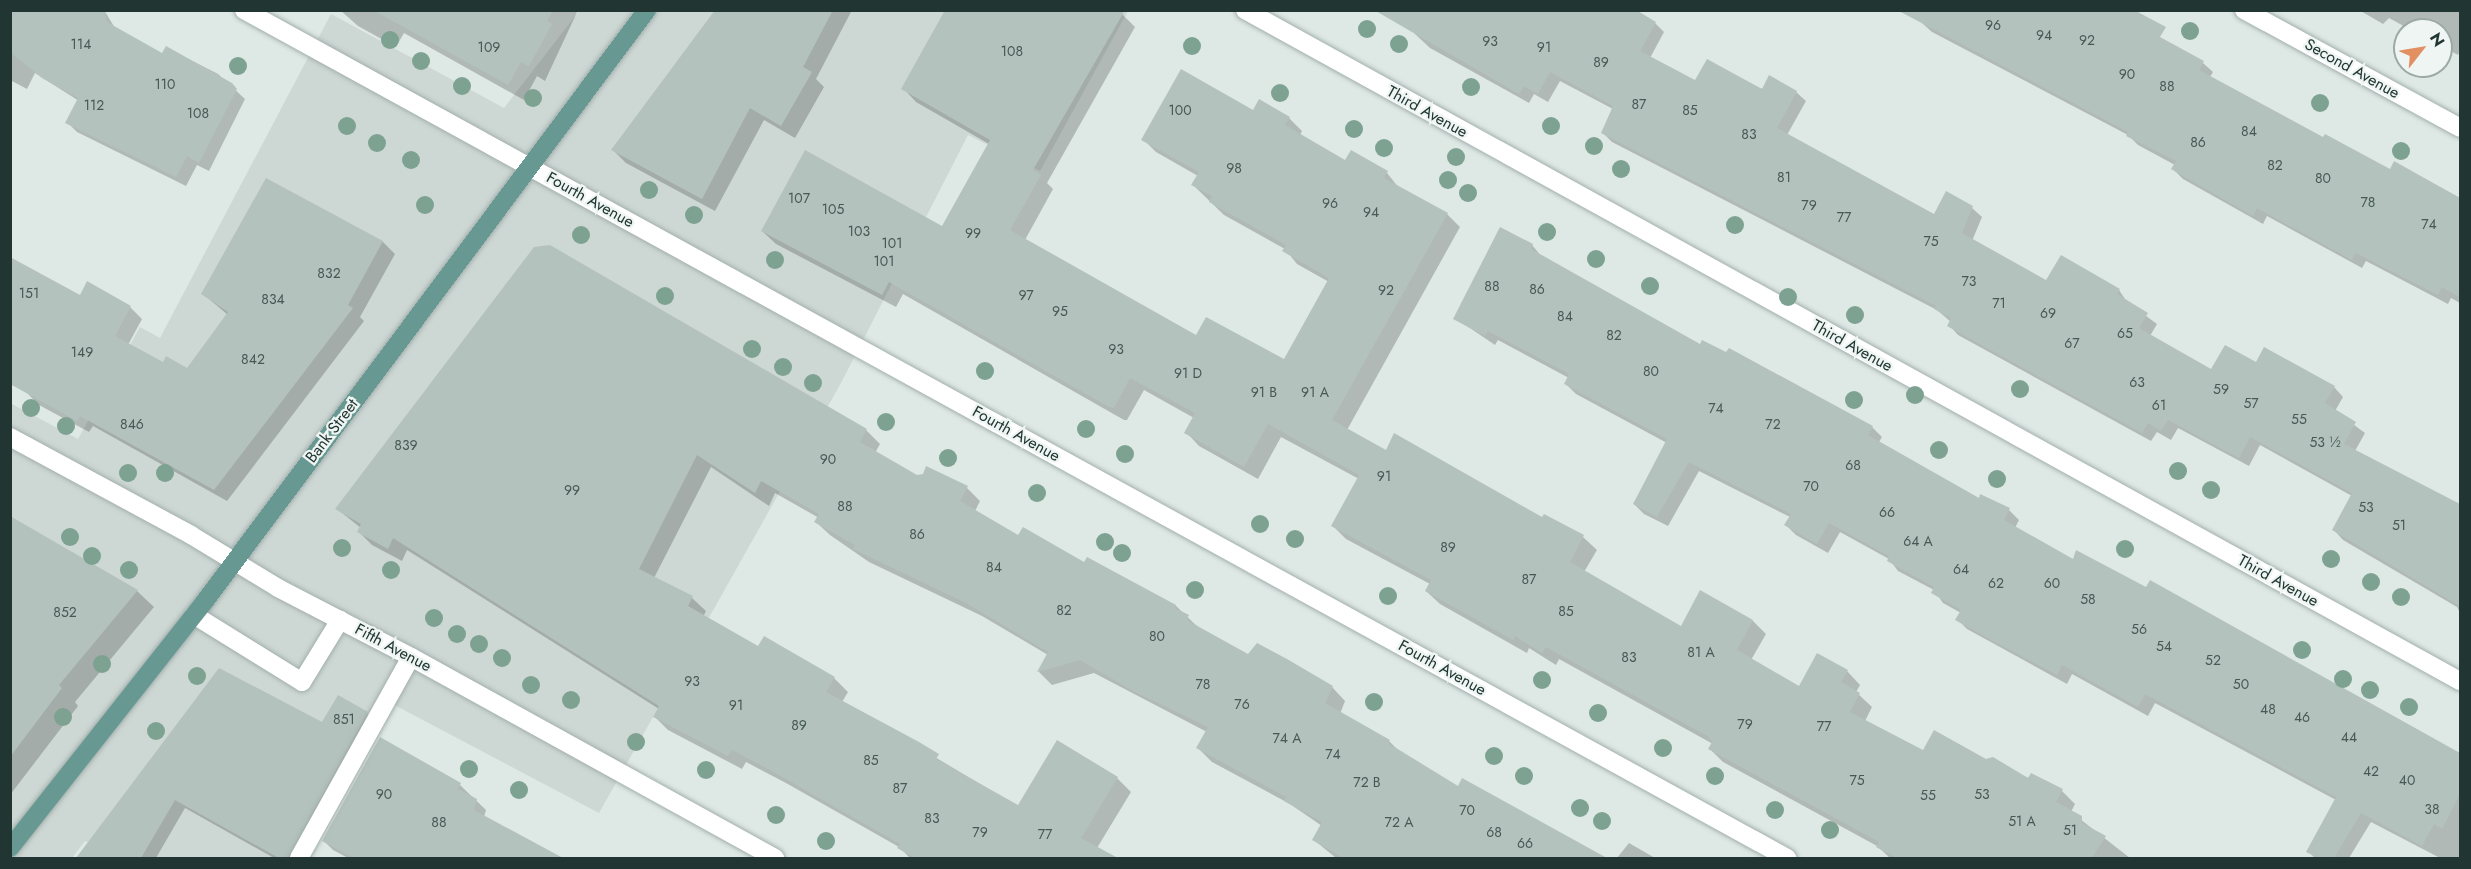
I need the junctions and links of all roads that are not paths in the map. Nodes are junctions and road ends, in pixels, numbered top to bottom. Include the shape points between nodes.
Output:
1 (244, 10) edge
2 (647, 10) edge
3 (1245, 10) edge
4 (2244, 10) edge
5 (2460, 128) edge
6 (532, 168) junction
7 (10, 437) edge
8 (235, 562) junction
9 (194, 615) junction
10 (340, 620) junction
11 (411, 657) junction
12 (2460, 681) edge
13 (10, 848) edge
14 (299, 858) edge
15 (775, 858) edge
16 (1787, 858) edge

1 - 6 street, Fourth Avenue
2 - 6 main road, Bank Street
3 - 12 street, Third Avenue
4 - 5 street, Second Avenue
6 - 8 main road, Bank Street
6 - 16 street, Fourth Avenue
7 - 8 street, Fifth Avenue
8 - 9 main road, Bank Street
8 - 10 street, Fifth Avenue
9 - 10 street via 302,682
9 - 13 main road, Bank Street
10 - 11 street, Fifth Avenue
11 - 14 street
11 - 15 street, Fifth Avenue

